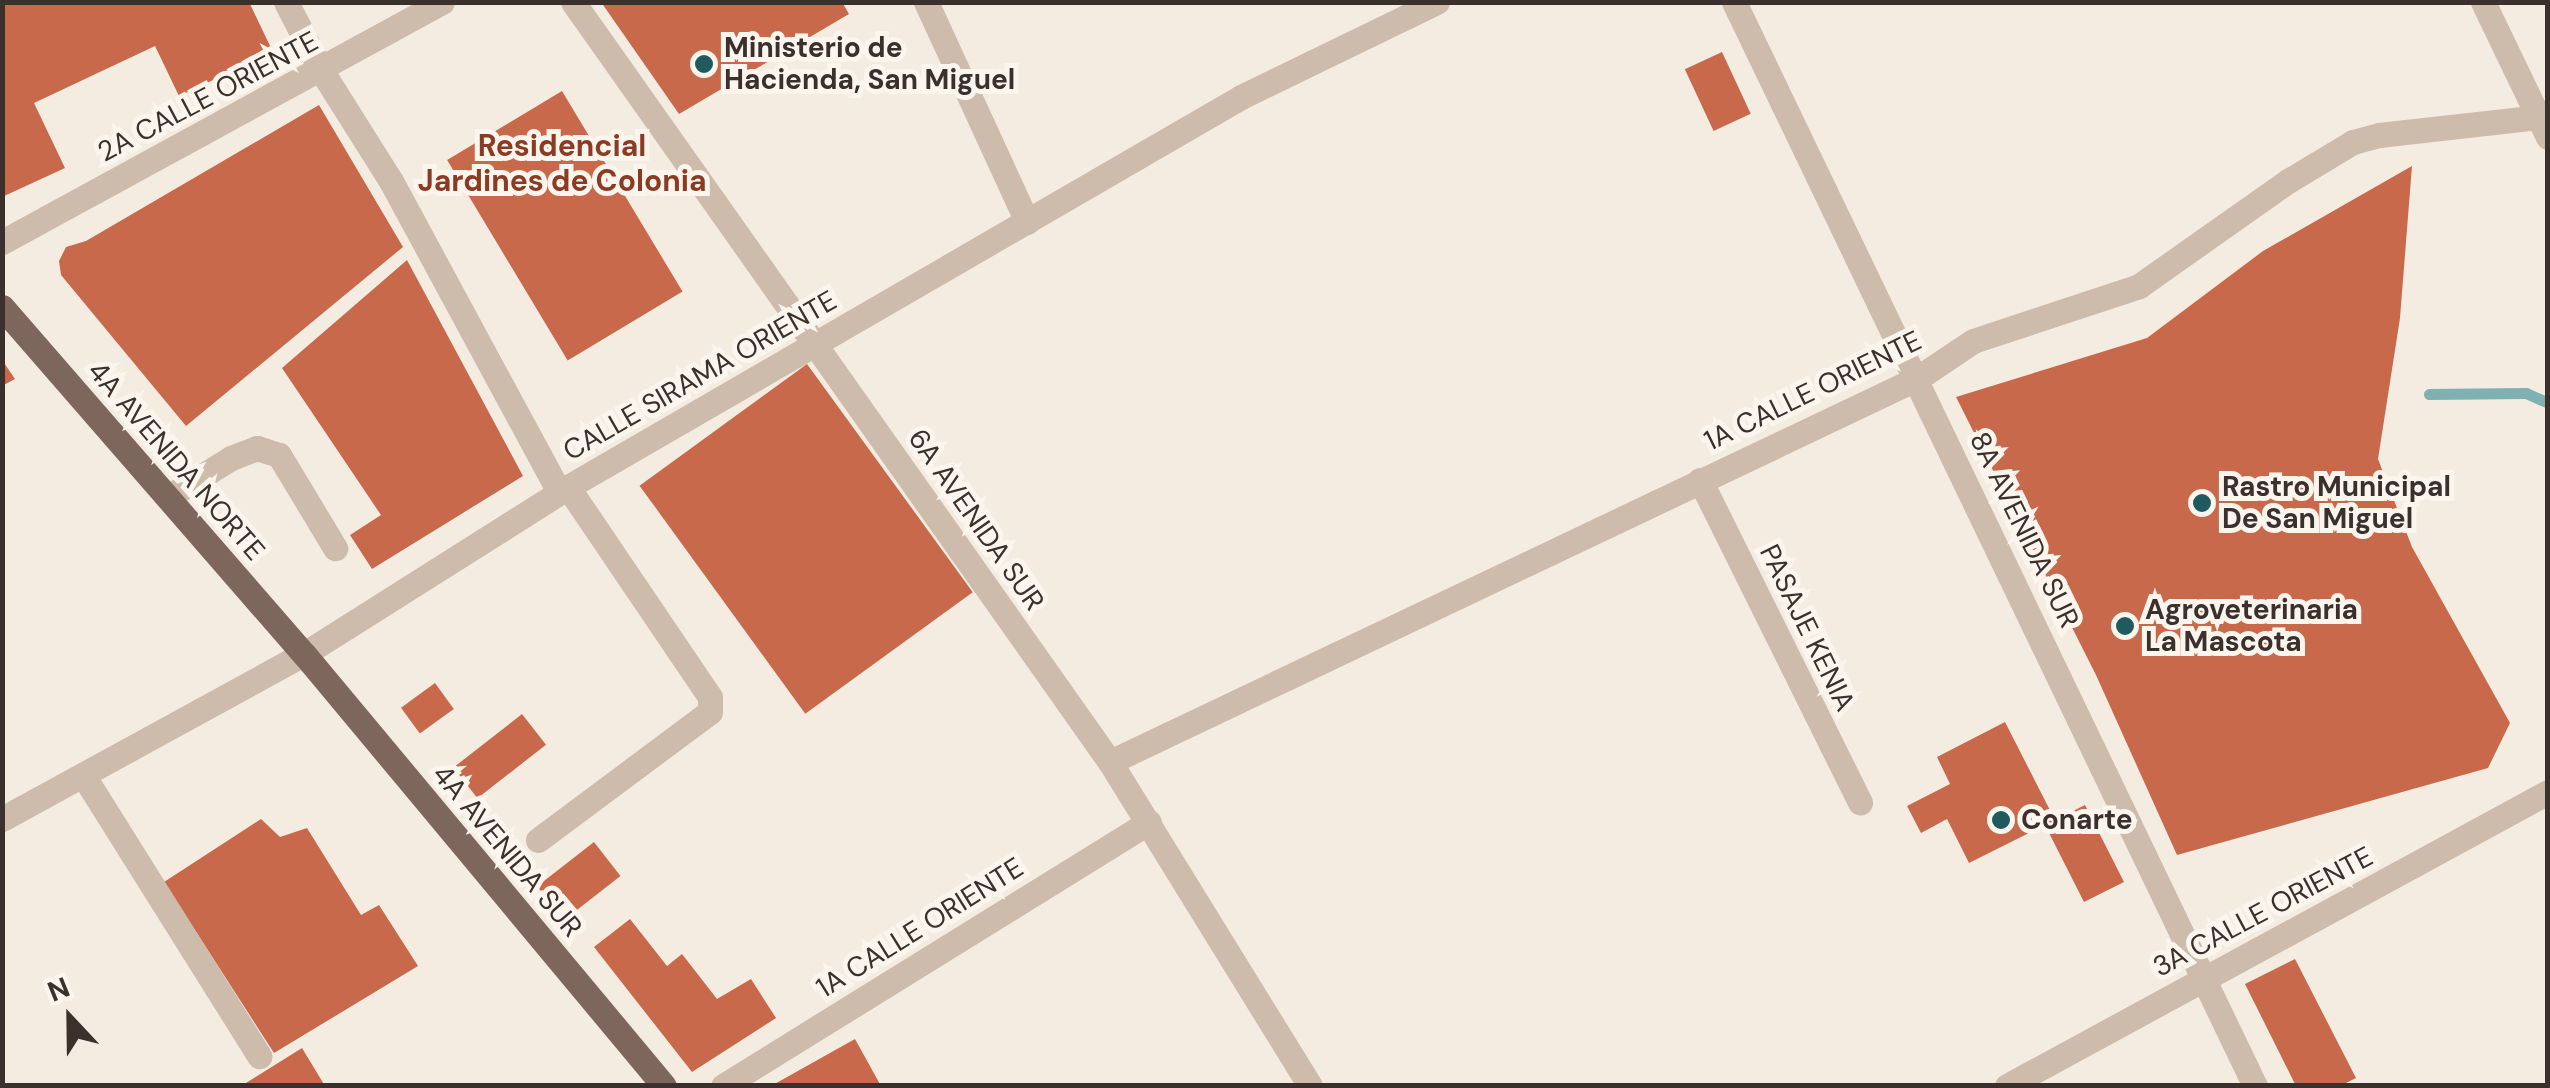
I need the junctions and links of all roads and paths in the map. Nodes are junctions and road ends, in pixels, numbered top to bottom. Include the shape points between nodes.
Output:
1 (286, 2) edge
2 (442, 2) edge
3 (573, 2) edge
4 (926, 2) edge
5 (1437, 2) edge
6 (1734, 2) edge
7 (2483, 2) edge
8 (320, 70) junction
9 (2544, 123) edge
10 (1028, 222) junction
11 (2, 242) edge
12 (2, 306) edge
13 (816, 345) junction
14 (1918, 378) junction
15 (1700, 480) junction
16 (564, 490) junction
17 (168, 497) junction
18 (335, 548) dead end
19 (304, 654) junction
20 (1110, 762) junction
21 (83, 775) junction
22 (2548, 792) edge
23 (1860, 802) dead end
24 (2, 819) edge
25 (1149, 822) junction
26 (538, 840) dead end
27 (2204, 977) junction
28 (259, 1056) dead end
29 (664, 1086) edge
30 (723, 1086) edge
31 (1310, 1086) edge
32 (2007, 1086) edge
33 (2256, 1086) edge

1 - 8 street
2 - 8 street, 2A CALLE ORIENTE
3 - 13 street, 6A AVENIDA SUR
4 - 10 street
5 - 10 street, CALLE SIRAMA ORIENTE via 1241,97
6 - 14 street, 8A AVENIDA SUR
7 - 9 street
8 - 11 street, 2A CALLE ORIENTE
8 - 16 street via 391,181
9 - 14 street, 1A CALLE ORIENTE via 2353,142 2140,286 1974,341
10 - 13 street, CALLE SIRAMA ORIENTE
12 - 17 main road, 4A AVENIDA NORTE
13 - 16 street, CALLE SIRAMA ORIENTE
13 - 20 street, 6A AVENIDA SUR
14 - 15 street, 1A CALLE ORIENTE
14 - 27 street, 8A AVENIDA SUR
15 - 20 street, 1A CALLE ORIENTE
15 - 23 street, PASAJE KENIA
16 - 19 street, CALLE SIRAMA ORIENTE
16 - 26 street via 710,697 710,712
17 - 18 street via 257,448 280,456
17 - 19 main road, 4A AVENIDA NORTE
19 - 21 street, CALLE SIRAMA ORIENTE
19 - 29 main road, 4A AVENIDA SUR
20 - 25 street, 6A AVENIDA SUR
21 - 24 street, CALLE SIRAMA ORIENTE
21 - 28 street
22 - 27 street, 3A CALLE ORIENTE
25 - 30 street, 1A CALLE ORIENTE
25 - 31 street, 6A AVENIDA SUR
27 - 32 street, 3A CALLE ORIENTE
27 - 33 street, 8A AVENIDA SUR

